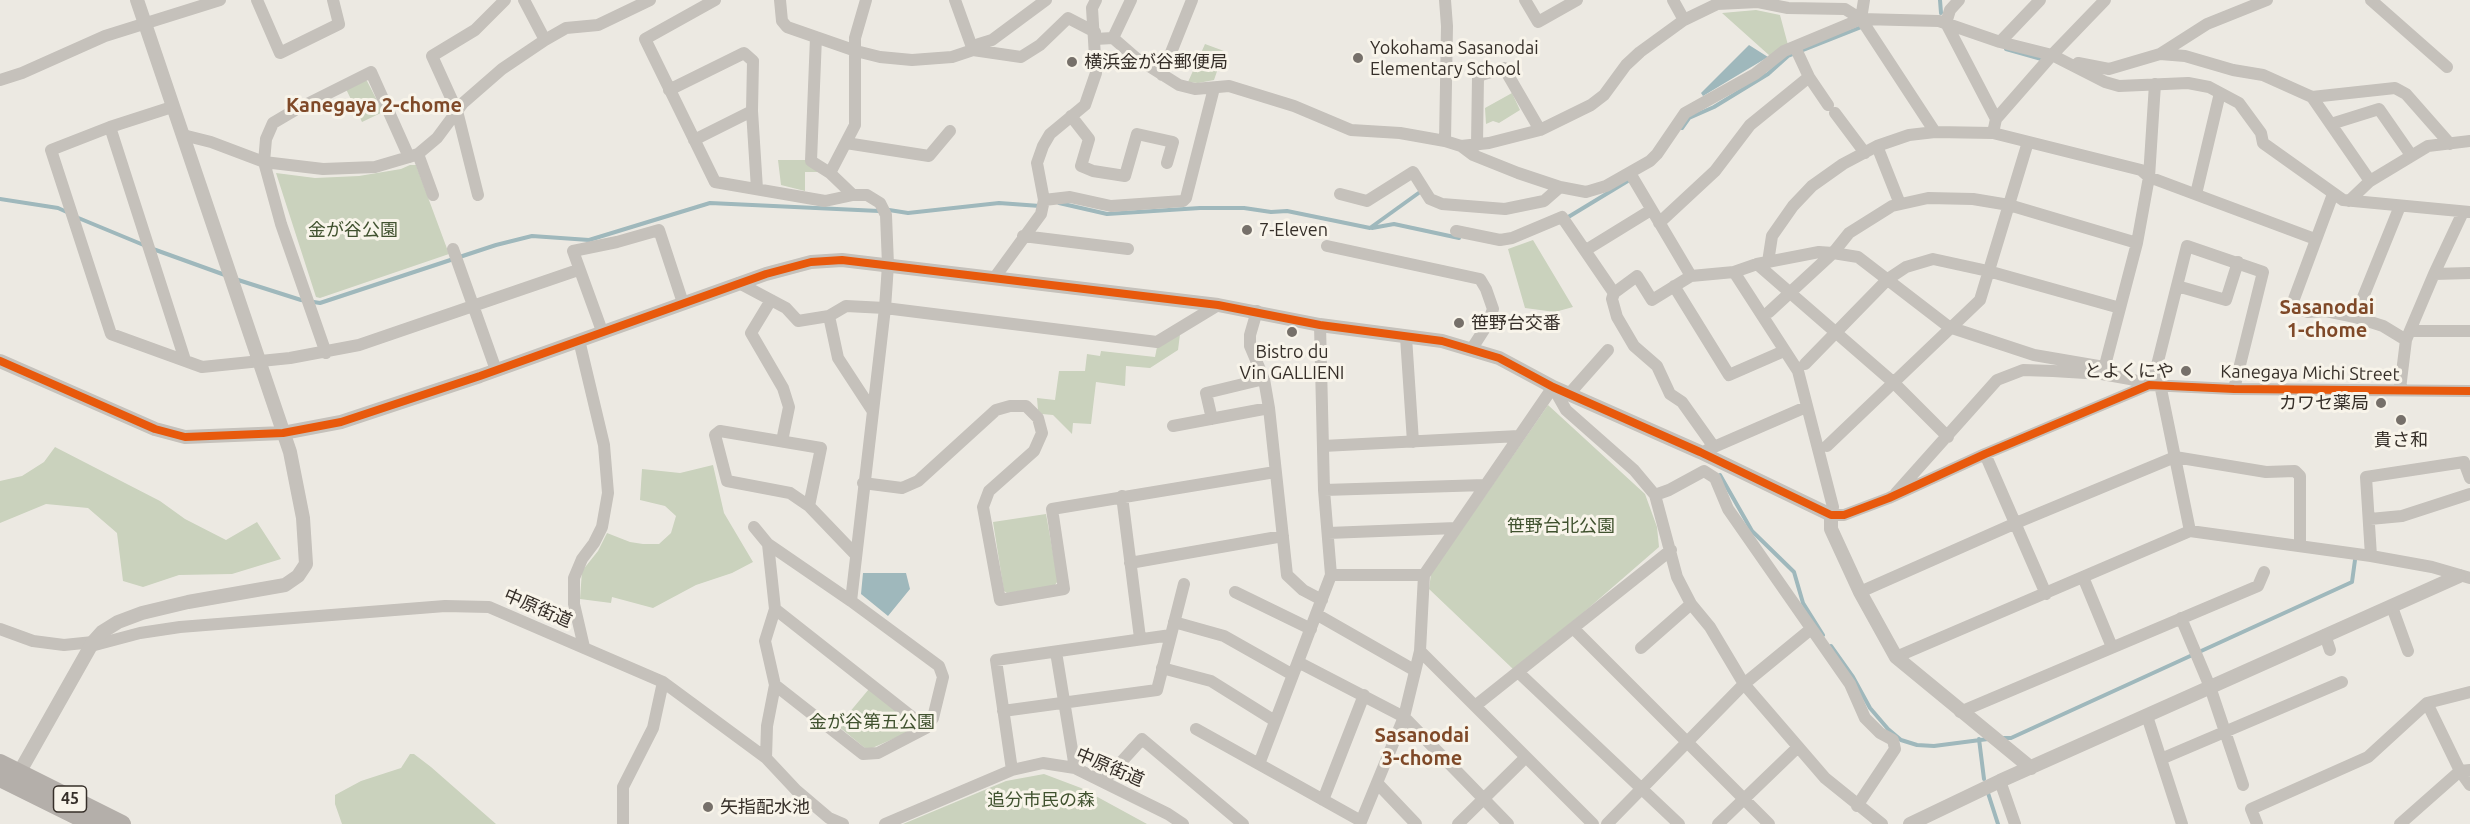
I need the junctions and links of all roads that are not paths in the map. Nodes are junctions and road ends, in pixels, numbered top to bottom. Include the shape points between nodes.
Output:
1 (137, 0) edge
2 (257, 0) edge
3 (333, 0) edge
4 (505, 0) edge
5 (524, 0) edge
6 (650, 0) edge
7 (715, 0) edge
8 (780, 0) edge
9 (866, 0) edge
10 (956, 0) edge
11 (1096, 0) edge
12 (1131, 0) edge
13 (1192, 0) edge
14 (1445, 0) edge
15 (1525, 0) edge
16 (1578, 0) edge
17 (1672, 0) edge
18 (1864, 0) edge
19 (1959, 0) edge
20 (2040, 0) edge
21 (2104, 0) edge
22 (2267, 0) edge
23 (2371, 0) edge
24 (214, 1) edge
25 (1039, 2) edge
26 (630, 5) edge
27 (1861, 19) junction
28 (1684, 20) junction
29 (1946, 23) junction
30 (145, 24) junction
31 (1095, 35) junction
32 (816, 38) junction
33 (1113, 38) junction
34 (545, 40) junction
35 (2000, 42) junction
36 (1795, 47) junction
37 (973, 50) junction
38 (856, 51) junction
39 (2160, 54) junction
40 (2052, 55) junction
41 (2075, 65) junction
42 (2447, 68) dead end
43 (1162, 75) junction
44 (1809, 77) junction
45 (0, 80) edge
46 (2155, 84) junction
47 (1214, 88) junction
48 (669, 90) junction
49 (2220, 93) junction
50 (2312, 97) junction
51 (172, 107) junction
52 (457, 111) junction
53 (752, 111) junction
54 (1071, 116) junction
55 (1996, 119) junction
56 (2331, 124) junction
57 (110, 127) junction
58 (1540, 130) junction
59 (950, 131) dead end
60 (1935, 132) junction
61 (1993, 133) junction
62 (183, 135) junction
63 (694, 140) junction
64 (1445, 141) junction
65 (2470, 141) edge
66 (2028, 142) junction
67 (846, 143) junction
68 (2450, 144) junction
69 (1477, 145) junction
70 (1461, 146) junction
71 (1877, 146) junction
72 (1865, 153) junction
73 (2411, 155) junction
74 (414, 156) junction
75 (264, 162) junction
76 (1167, 163) dead end
77 (830, 173) junction
78 (1630, 173) junction
79 (2149, 177) junction
80 (2370, 181) junction
81 (1560, 187) junction
82 (757, 189) junction
83 (1341, 194) dead end
84 (2196, 194) junction
85 (2334, 194) junction
86 (433, 195) dead end
87 (478, 195) dead end
88 (853, 195) junction
89 (1044, 200) junction
90 (2349, 201) junction
91 (1900, 204) junction
92 (2009, 205) junction
93 (2400, 206) junction
94 (1651, 210) junction
95 (2466, 212) edge
96 (1659, 223) junction
97 (1456, 231) dead end
98 (1023, 236) junction
99 (2314, 239) junction
100 (2137, 243) junction
101 (1327, 246) dead end
102 (453, 249) dead end
103 (1128, 249) dead end
104 (1586, 250) junction
105 (1833, 253) junction
106 (2238, 262) junction
107 (1762, 263) junction
108 (888, 265) junction
109 (578, 270) junction
110 (1988, 271) junction
111 (1734, 272) junction
112 (2470, 273) edge
113 (2434, 274) junction
114 (1691, 276) junction
115 (995, 277) junction
116 (1888, 279) junction
117 (739, 284) junction
118 (1674, 286) junction
119 (2177, 286) junction
120 (1614, 292) junction
121 (1789, 292) junction
122 (771, 300) junction
123 (682, 303) junction
124 (1218, 305) junction
125 (473, 306) junction
126 (885, 308) junction
127 (2120, 308) junction
128 (1257, 311) junction
129 (1769, 312) dead end
130 (829, 316) junction
131 (2355, 317) junction
132 (1320, 326) junction
133 (1949, 327) junction
134 (602, 331) junction
135 (2470, 331) edge
136 (1836, 333) junction
137 (2408, 336) junction
138 (1406, 337) junction
139 (579, 340) junction
140 (1471, 350) junction
141 (1608, 350) dead end
142 (1784, 351) junction
143 (326, 353) junction
144 (185, 360) junction
145 (0, 361) edge
146 (260, 362) junction
147 (1805, 364) dead end
148 (496, 370) junction
149 (2103, 371) junction
150 (1264, 379) junction
151 (1894, 383) junction
152 (2154, 385) junction
153 (1553, 387) junction
154 (2234, 389) junction
155 (2400, 389) junction
156 (2470, 391) edge
157 (1569, 394) junction
158 (1806, 407) junction
159 (1269, 408) junction
160 (872, 410) junction
161 (1212, 419) junction
162 (1173, 426) dead end
163 (283, 433) junction
164 (1520, 436) junction
165 (1948, 437) junction
166 (782, 441) junction
167 (1413, 442) junction
168 (1323, 446) junction
169 (1827, 446) dead end
170 (1708, 452) junction
171 (1985, 454) junction
172 (2175, 457) junction
173 (1704, 471) junction
174 (1275, 472) junction
175 (2470, 478) edge
176 (863, 483) junction
177 (1485, 485) junction
178 (1324, 490) junction
179 (2470, 494) edge
180 (1655, 495) junction
181 (1122, 496) junction
182 (1892, 497) junction
183 (809, 506) junction
184 (1831, 515) junction
185 (2370, 519) junction
186 (2016, 523) junction
187 (754, 527) dead end
188 (1456, 528) junction
189 (2190, 531) junction
190 (1328, 533) junction
191 (1282, 536) junction
192 (768, 544) junction
193 (2300, 545) junction
194 (1671, 550) junction
195 (856, 555) junction
196 (2371, 556) junction
197 (1130, 563) junction
198 (2264, 572) dead end
199 (1424, 575) junction
200 (1331, 576) junction
201 (2464, 577) edge
202 (2083, 578) junction
203 (1184, 584) dead end
204 (1235, 592) dead end
205 (1860, 592) junction
206 (2046, 594) junction
207 (1322, 600) junction
208 (851, 601) junction
209 (1691, 604) junction
210 (2392, 607) junction
211 (775, 609) junction
212 (1316, 614) junction
213 (2181, 618) junction
214 (1174, 622) junction
215 (1573, 628) junction
216 (0, 629) edge
217 (1311, 629) junction
218 (1811, 629) junction
219 (1170, 635) junction
220 (2325, 635) junction
221 (1140, 638) junction
222 (92, 644) junction
223 (2112, 647) junction
224 (584, 648) junction
225 (1641, 648) dead end
226 (2330, 650) dead end
227 (1420, 651) junction
228 (2408, 651) dead end
229 (1056, 652) junction
230 (1896, 657) junction
231 (1298, 662) junction
232 (1162, 668) junction
233 (1414, 670) junction
234 (1518, 672) junction
235 (1293, 675) junction
236 (663, 682) junction
237 (2342, 682) dead end
238 (1744, 684) junction
239 (775, 685) junction
240 (2210, 687) junction
241 (2470, 692) edge
242 (1364, 695) junction
243 (1065, 702) junction
244 (2427, 703) junction
245 (1475, 706) junction
246 (1003, 711) junction
247 (1960, 712) junction
248 (2147, 716) junction
249 (1404, 717) junction
250 (1275, 721) junction
251 (926, 728) junction
252 (1196, 729) dead end
253 (2226, 732) junction
254 (1687, 742) junction
255 (1798, 747) junction
256 (1526, 757) junction
257 (766, 758) junction
258 (2161, 759) junction
259 (0, 764) edge
260 (1259, 764) junction
261 (1075, 768) junction
262 (2031, 768) junction
263 (1012, 770) junction
264 (2465, 770) edge
265 (11, 779) edge
266 (1104, 781) junction
267 (2000, 781) junction
268 (1378, 784) junction
269 (2243, 785) dead end
270 (2470, 785) edge
271 (1642, 789) junction
272 (1483, 799) junction
273 (1744, 799) junction
274 (1323, 800) junction
275 (1857, 806) junction
276 (1360, 823) edge
277 (93, 824) edge
278 (122, 824) edge
279 (623, 824) edge
280 (843, 824) edge
281 (885, 824) edge
282 (1183, 824) edge
283 (1243, 824) edge
284 (1416, 824) edge
285 (1458, 824) edge
286 (1508, 824) edge
287 (1593, 824) edge
288 (1607, 824) edge
289 (1679, 824) edge
290 (1718, 824) edge
291 (1769, 824) edge
292 (1882, 824) edge
293 (1910, 824) edge
294 (2015, 824) edge
295 (2182, 824) edge
296 (2257, 824) edge
297 (2401, 824) edge

1 - 30 street
2 - 3 street via 280,53 339,24
4 - 52 street via 475,30 432,56
5 - 34 street
6 - 26 street
7 - 48 street via 645,39
8 - 32 street via 782,21 787,27
9 - 38 street via 855,38
10 - 37 street
11 - 31 street via 1092,8
12 - 33 street
13 - 43 street
14 - 64 street
15 - 16 street via 1538,22
17 - 28 street
18 - 27 street
19 - 29 street
20 - 35 street
21 - 40 street
22 - 39 street via 2207,24
23 - 42 street
24 - 30 street
25 - 37 street via 992,40
26 - 34 street via 598,25 566,28
27 - 28 street via 1845,9 1788,8 1758,2 1717,4
27 - 29 street
27 - 36 street
27 - 60 street
28 - 58 street via 1626,65 1604,96
29 - 35 street
29 - 55 street
30 - 45 street via 105,36
30 - 51 street
31 - 33 street
31 - 37 street via 1068,18 1021,57
31 - 54 street via 1096,73 1085,105
32 - 38 street
32 - 77 street via 811,161
33 - 43 street
34 - 52 street via 502,69
35 - 40 street
36 - 44 street
36 - 78 street via 1685,113 1657,154
37 - 38 street via 952,57 912,60
38 - 67 street via 855,125
39 - 41 street via 2109,69
39 - 50 street via 2185,56 2263,75
40 - 41 street
40 - 55 street
41 - 46 street via 2119,86
43 - 47 street via 1194,89
44 - 72 street
44 - 96 street via 1750,125 1715,171
46 - 49 street via 2188,83
46 - 79 street
47 - 64 street via 1229,87 1294,106 1352,130
47 - 89 street via 1186,198 1182,201 1111,206 1070,197
48 - 53 street via 744,53 753,61
48 - 63 street
49 - 84 street
49 - 85 street via 2239,103 2261,133 2263,143
50 - 56 street
50 - 68 street via 2395,88 2406,94
51 - 57 street
51 - 62 street
52 - 74 street via 437,138
52 - 87 street
53 - 63 street
53 - 82 street
54 - 76 street via 1089,139 1081,166 1125,176 1137,134 1173,142
54 - 89 street via 1050,135 1037,163
55 - 61 street
56 - 73 street via 2379,109
56 - 80 street
57 - 144 street
57 - 144 street via 51,150 111,334
58 - 69 street
58 - 69 street via 1503,68 1478,76
59 - 67 street via 929,156
60 - 61 street
60 - 71 street via 1909,135
61 - 66 street
62 - 75 street
62 - 146 street
63 - 82 street via 715,182
64 - 70 street
65 - 68 street
66 - 79 street via 2141,170
66 - 92 street
67 - 77 street
68 - 73 street via 2428,146
69 - 70 street
70 - 81 street via 1473,155
71 - 72 street
71 - 91 street
72 - 107 street via 1812,186 1793,206 1772,236
73 - 80 street
74 - 75 street via 375,167 349,169
74 - 75 street via 371,72 273,123
74 - 86 street
75 - 143 street
77 - 88 street
78 - 81 street via 1591,191
78 - 94 street
79 - 84 street
79 - 100 street
80 - 90 street
81 - 83 street via 1544,201 1504,209 1442,204 1430,199 1413,172 1366,201
82 - 88 street via 825,201
84 - 99 street
85 - 90 street
85 - 99 street
88 - 108 street via 867,195 880,203 886,215
89 - 98 street via 1041,214
90 - 93 street
91 - 92 street via 1928,198
91 - 105 street via 1849,233
92 - 100 street
92 - 110 street
93 - 95 street
93 - 131 street
94 - 96 street
94 - 104 street
95 - 113 street
96 - 114 street
97 - 104 street via 1500,240 1562,217
98 - 103 street
98 - 115 street
99 - 131 street via 2290,307
100 - 127 street
101 - 140 street via 1480,279 1493,309
102 - 125 street
104 - 120 street
105 - 107 street
105 - 116 street via 1858,256
105 - 121 street
106 - 119 street via 2226,300
106 - 119 street via 2187,246
106 - 154 street via 2264,272
107 - 111 street
107 - 121 street
108 - 115 street
108 - 117 street via 842,260 811,262
108 - 126 street
109 - 123 street via 573,251 659,230
109 - 125 street
109 - 134 street
110 - 116 street via 1933,260 1906,267
110 - 127 street
110 - 133 street via 1980,300
111 - 114 street
111 - 142 street
112 - 113 street
113 - 137 street
114 - 118 street
115 - 124 street
116 - 133 street
116 - 136 street
117 - 122 street
117 - 123 street
118 - 120 street via 1652,300 1637,276
118 - 142 street via 1729,375
119 - 152 street
120 - 170 street via 1617,317 1634,346 1657,366 1670,394 1682,402
121 - 129 street
121 - 136 street
122 - 130 street via 798,321
122 - 166 street via 751,333 783,388 789,407
123 - 134 street
124 - 126 street via 1157,342
124 - 128 street
125 - 143 street
125 - 148 street
126 - 130 street via 846,306
126 - 160 street
127 - 149 street
128 - 132 street
128 - 150 street via 1250,346
130 - 160 street via 838,358
131 - 137 street
132 - 138 street
132 - 168 street
133 - 149 street via 2034,355
133 - 151 street
134 - 139 street
135 - 137 street
136 - 147 street
136 - 151 street
137 - 155 street
138 - 140 street
138 - 167 street
139 - 148 street
139 - 224 street via 604,445 608,493 602,526 574,578 574,604
140 - 153 street via 1499,358
141 - 157 street
142 - 158 street via 1798,371
143 - 146 street
144 - 146 street via 202,367
145 - 163 street via 175,435 209,438
146 - 163 street
148 - 163 street via 341,422
149 - 152 street, Kanegaya Michi Street
149 - 165 street via 2023,370 1997,380
150 - 159 street
150 - 161 street via 1206,393
151 - 165 street
151 - 169 street
152 - 154 street, Kanegaya Michi Street
152 - 171 street
152 - 172 street
153 - 157 street
153 - 164 street
153 - 180 street via 1566,410 1634,470
154 - 155 street, Kanegaya Michi Street
155 - 156 street, Kanegaya Michi Street
157 - 170 street
158 - 170 street
158 - 184 street via 1833,507
159 - 161 street
159 - 174 street
160 - 176 street
161 - 162 street
163 - 222 street via 303,518 307,557 298,576 285,585 127,617
164 - 167 street
164 - 177 street
165 - 182 street
166 - 183 street via 821,448
166 - 183 street via 720,431 715,435 727,481 790,493
167 - 168 street
168 - 178 street
170 - 173 street
170 - 184 street
171 - 182 street
171 - 186 street
172 - 186 street
172 - 189 street
172 - 193 street via 2266,472 2295,471 2300,477
173 - 180 street
173 - 218 street via 1714,478 1728,509
174 - 181 street
174 - 191 street
175 - 185 street via 2464,462 2366,477
176 - 181 street via 902,488 918,481 996,410 1026,406 1038,418 1042,433 1034,451 989,491 983,507 1000,600 1064,589 1052,509
176 - 195 street
177 - 178 street
177 - 188 street
178 - 190 street
179 - 185 street via 2402,516
180 - 194 street
181 - 197 street
182 - 184 street via 1844,515
183 - 195 street
184 - 205 street via 1831,529
185 - 196 street
186 - 205 street
186 - 206 street
187 - 192 street
188 - 190 street
188 - 199 street
189 - 193 street
189 - 202 street
190 - 200 street
191 - 197 street
191 - 207 street via 1287,575
192 - 208 street
192 - 211 street
193 - 196 street
194 - 209 street via 1677,577
194 - 215 street
195 - 208 street
196 - 201 street
197 - 221 street
198 - 213 street via 2258,586
199 - 200 street
199 - 227 street
200 - 207 street
201 - 210 street
202 - 206 street
202 - 223 street
203 - 214 street
204 - 217 street
205 - 230 street
206 - 230 street
207 - 212 street
208 - 251 street via 939,666 944,677 933,718
209 - 225 street
209 - 238 street via 1710,627
210 - 220 street
210 - 228 street
211 - 239 street via 765,641
211 - 251 street
212 - 217 street
212 - 233 street
213 - 223 street
213 - 240 street
214 - 219 street
214 - 235 street via 1224,636
215 - 234 street
215 - 254 street
216 - 222 street, 中原街道 via 33,642
217 - 231 street
218 - 238 street
218 - 275 street via 1850,684 1865,718 1893,740 1895,749
219 - 221 street
219 - 232 street
220 - 226 street
220 - 240 street
221 - 229 street
222 - 224 street, 中原街道 via 180,627 445,606 489,607
222 - 265 street
223 - 247 street
224 - 236 street, 中原街道
227 - 233 street
227 - 245 street
229 - 243 street
229 - 246 street via 996,660
230 - 247 street
231 - 235 street
231 - 242 street
232 - 243 street via 1157,690
232 - 250 street via 1211,681
233 - 249 street
234 - 245 street
234 - 271 street
235 - 250 street
236 - 257 street, 中原街道
236 - 279 street via 653,728 623,788
237 - 253 street
238 - 254 street
238 - 255 street
239 - 251 street via 863,754 878,753
239 - 257 street
240 - 248 street
240 - 253 street
241 - 244 street
242 - 249 street
242 - 274 street
243 - 246 street
243 - 261 street
244 - 264 street
244 - 296 street via 2368,757 2251,809
245 - 256 street
246 - 263 street
247 - 262 street
248 - 258 street
248 - 262 street
249 - 268 street
249 - 272 street
250 - 260 street
252 - 260 street
253 - 258 street
253 - 269 street
254 - 271 street
254 - 273 street
255 - 273 street
255 - 275 street
256 - 272 street
256 - 287 street
257 - 280 street, 中原街道 via 796,790 829,818
258 - 295 street
259 - 265 main road, 45
260 - 274 street
261 - 263 street, 中原街道 via 1043,763
261 - 266 street, 中原街道
262 - 267 street
263 - 281 street, 中原街道
264 - 270 street
264 - 297 street
265 - 277 main road, 45
265 - 278 main road, 45
266 - 282 street, 中原街道
266 - 283 street via 1142,739
267 - 293 street
267 - 294 street
268 - 276 street
268 - 284 street
271 - 288 street
271 - 289 street
272 - 285 street
272 - 286 street
273 - 290 street
273 - 291 street
274 - 276 street
275 - 292 street

